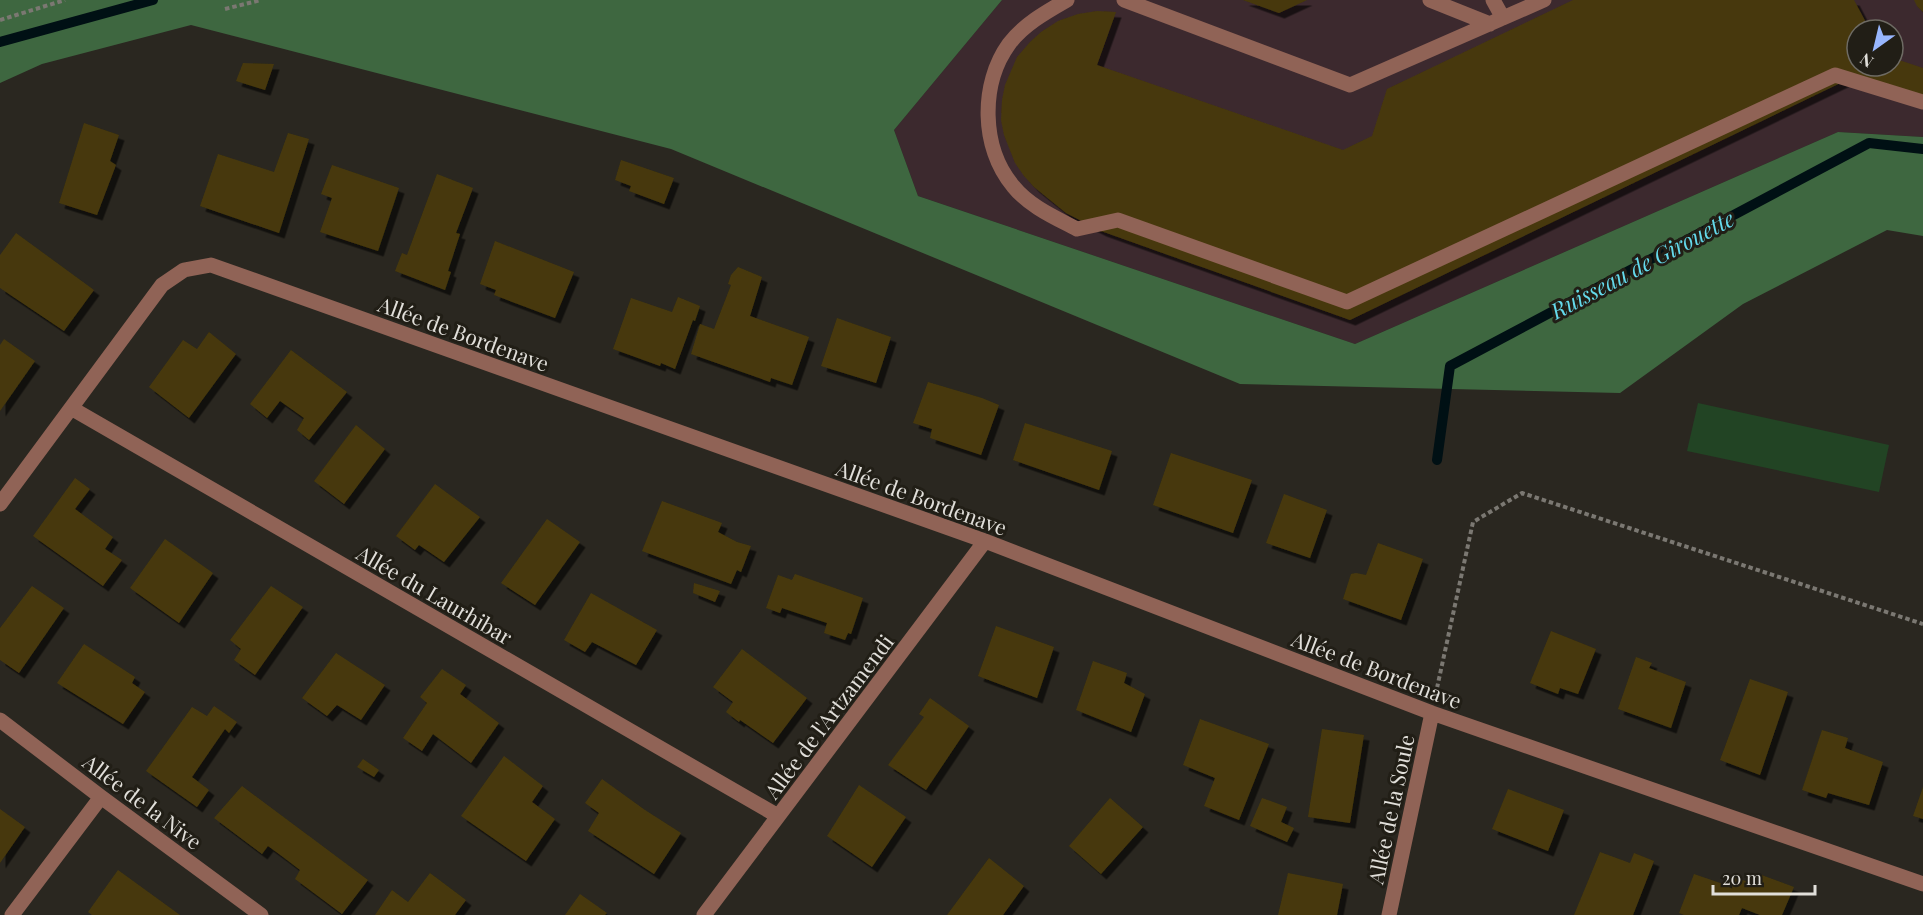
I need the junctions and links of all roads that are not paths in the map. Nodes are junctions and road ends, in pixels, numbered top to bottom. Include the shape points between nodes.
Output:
1 (1067, 0) edge
2 (1124, 0) edge
3 (1430, 0) edge
4 (1493, 0) edge
5 (1544, 0) edge
6 (1496, 21) junction
7 (1923, 102) edge
8 (71, 408) junction
9 (0, 504) edge
10 (985, 542) junction
11 (1432, 713) junction
12 (0, 720) edge
13 (101, 797) junction
14 (778, 816) junction
15 (1923, 884) edge
16 (12, 915) edge
17 (261, 915) edge
18 (704, 915) edge
19 (1389, 915) edge

1 - 7 street via 1027,26 1009,45 989,90 990,140 1012,186 1034,206 1077,230 1118,220 1347,302 1836,75
2 - 6 street via 1350,85
3 - 6 street
4 - 6 street
5 - 6 street
8 - 9 street, Allée de Bordenave
8 - 10 street, Allée de Bordenave via 162,285 184,270 211,265
8 - 14 street, Allée du Laurhibar
10 - 11 street, Allée de Bordenave
10 - 14 street, Allée de l'Artzamendi
11 - 15 street, Allée de Bordenave
11 - 19 street, Allée de la Soule
12 - 13 street, Allée de la Nive
13 - 16 street
13 - 17 street, Allée de la Nive
14 - 18 street, Allée de l'Artzamendi

